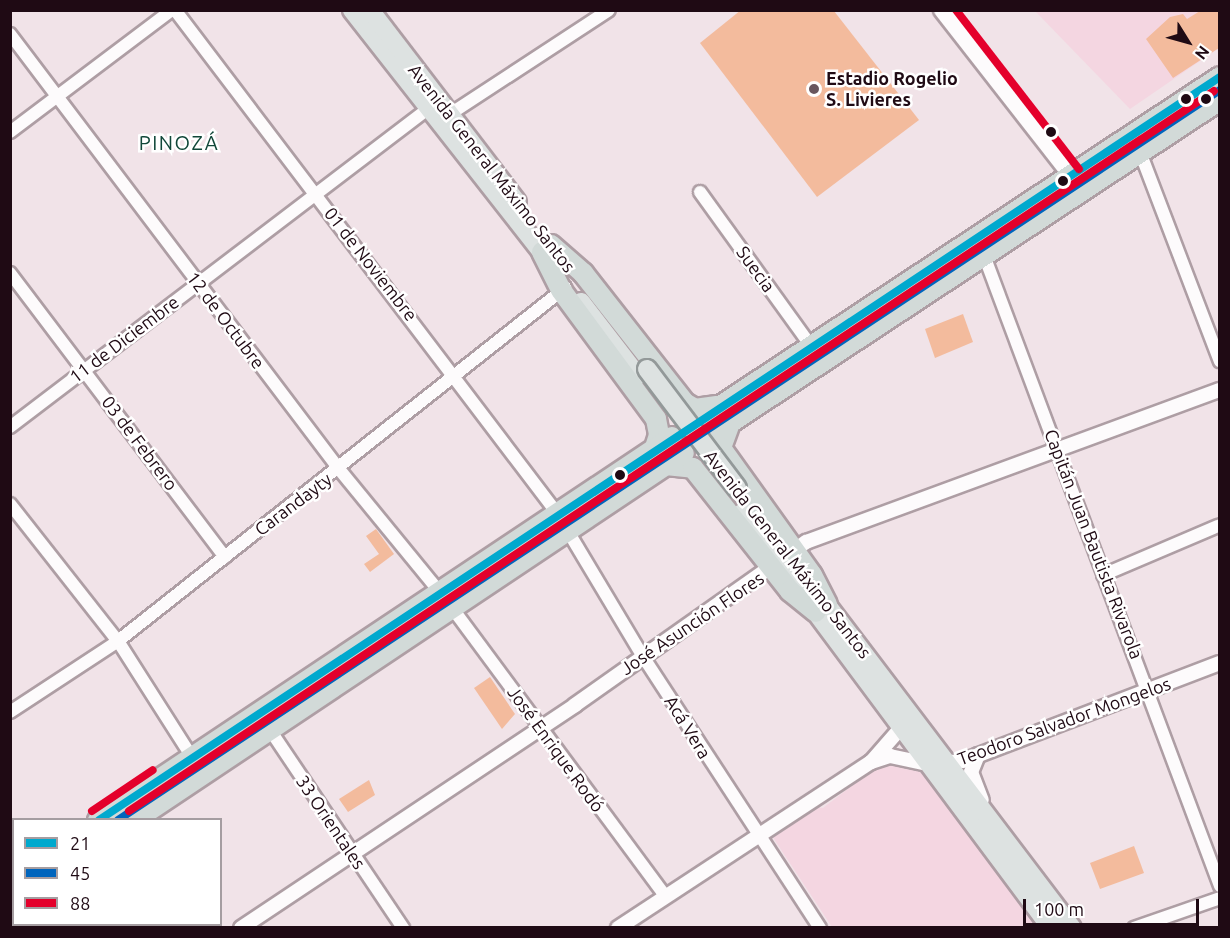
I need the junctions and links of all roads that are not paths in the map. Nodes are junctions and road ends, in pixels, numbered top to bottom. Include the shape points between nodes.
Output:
1 (174, 10) edge
2 (352, 10) edge
3 (370, 10) edge
4 (609, 10) edge
5 (942, 10) edge
6 (10, 34) edge
7 (1220, 77) edge
8 (58, 96) junction
9 (1220, 100) edge
10 (439, 111) junction
11 (10, 132) edge
12 (1140, 152) junction
13 (1071, 175) junction
14 (700, 192) dead end
15 (317, 194) junction
16 (980, 246) junction
17 (547, 249) junction
18 (10, 273) edge
19 (198, 284) junction
20 (565, 288) junction
21 (593, 308) junction
22 (811, 346) junction
23 (1220, 361) edge
24 (85, 369) junction
25 (456, 373) junction
26 (1220, 390) edge
27 (722, 405) junction
28 (730, 423) junction
29 (10, 427) edge
30 (678, 445) dead end
31 (1057, 450) junction
32 (660, 458) junction
33 (339, 469) junction
34 (10, 504) edge
35 (561, 522) junction
36 (1220, 525) edge
37 (225, 556) junction
38 (784, 559) junction
39 (1103, 575) junction
40 (447, 602) junction
41 (821, 608) junction
42 (118, 641) junction
43 (642, 655) junction
44 (1220, 663) edge
45 (1149, 688) junction
46 (909, 711) junction
47 (10, 712) edge
48 (264, 722) junction
49 (540, 728) junction
50 (902, 730) junction
51 (978, 755) junction
52 (192, 757) junction
53 (871, 762) junction
54 (948, 763) junction
55 (927, 764) junction
56 (130, 814) edge
57 (104, 818) edge
58 (999, 834) junction
59 (758, 837) junction
60 (352, 854) junction
61 (1220, 886) edge
62 (665, 896) junction
63 (1220, 898) edge
64 (241, 927) edge
65 (403, 927) edge
66 (618, 927) edge
67 (820, 927) edge
68 (1051, 927) edge
69 (1072, 927) edge
70 (1134, 927) edge

1 - 8 street
1 - 15 street, 01 de Noviembre
2 - 10 main road, Avenida General Máximo Santos
3 - 10 main road, Avenida General Máximo Santos
4 - 10 street, 11 de Diciembre
5 - 13 main road
6 - 8 street, 12 de Octubre
7 - 13 highway
8 - 11 street
8 - 19 street, 12 de Octubre
9 - 12 highway
10 - 15 street, 11 de Diciembre
10 - 17 main road, Avenida General Máximo Santos
12 - 16 highway
12 - 23 street
13 - 16 highway
14 - 22 street, Suecia
15 - 19 street, 11 de Diciembre
15 - 25 street, 01 de Noviembre
16 - 22 highway
16 - 28 highway
16 - 31 street, Capitán Juan Bautista Rivarola
17 - 20 highway
17 - 21 main road, Avenida General Máximo Santos
17 - 27 highway via 583,273 685,403 695,409
18 - 24 street, 03 de Febrero
19 - 24 street, 11 de Diciembre
19 - 33 street, 12 de Octubre
20 - 21 main road, Avenida General Máximo Santos
20 - 25 street, Carandayty
20 - 32 highway via 656,419
21 - 38 main road, Avenida General Máximo Santos, bridge
22 - 27 highway
24 - 29 street, 11 de Diciembre
24 - 37 street, 03 de Febrero
25 - 33 street, Carandayty
25 - 35 street, 01 de Noviembre
26 - 31 street, José Asunción Flores
27 - 28 highway via 702,430
28 - 38 highway via 721,448
30 - 32 highway
31 - 38 street, José Asunción Flores via 806,542
31 - 39 street, Capitán Juan Bautista Rivarola
32 - 35 highway
32 - 38 highway via 693,468
33 - 37 street, Carandayty
33 - 40 street, 12 de Octubre
34 - 42 street
35 - 40 highway
35 - 43 street, Acá Vera
36 - 39 street
37 - 42 street, Carandayty
38 - 41 highway
38 - 41 highway
38 - 43 street, José Asunción Flores
39 - 45 street, Capitán Juan Bautista Rivarola
40 - 48 highway
40 - 49 street, José Enrique Rodó
41 - 46 main road, Avenida General Máximo Santos
41 - 50 main road, Avenida General Máximo Santos
42 - 47 street, Carandayty
42 - 52 street
43 - 49 street, José Asunción Flores
43 - 59 street, Acá Vera
44 - 45 street, Teodoro Salvador Mongelos
45 - 51 street, Teodoro Salvador Mongelos
45 - 61 street, Capitán Juan Bautista Rivarola
46 - 50 street, Teodoro Salvador Mongelos
46 - 54 main road, Avenida General Máximo Santos
48 - 52 highway
48 - 56 highway
48 - 60 street, 33 Orientales
49 - 60 street, José Asunción Flores
49 - 62 street, José Enrique Rodó
50 - 53 street, Teodoro Salvador Mongelos
50 - 55 main road, Avenida General Máximo Santos
51 - 54 street, Teodoro Salvador Mongelos
51 - 58 street via 971,772
52 - 56 highway
53 - 55 street, Teodoro Salvador Mongelos via 897,756
53 - 59 street, Teodoro Salvador Mongelos
54 - 55 street, Teodoro Salvador Mongelos
54 - 58 main road, Avenida General Máximo Santos
55 - 68 main road, Avenida General Máximo Santos
56 - 57 highway
58 - 69 main road, Avenida General Máximo Santos
59 - 62 street, Teodoro Salvador Mongelos
59 - 67 street, Acá Vera
60 - 64 street, José Asunción Flores
60 - 65 street, 33 Orientales
62 - 66 street, Teodoro Salvador Mongelos
63 - 70 street

